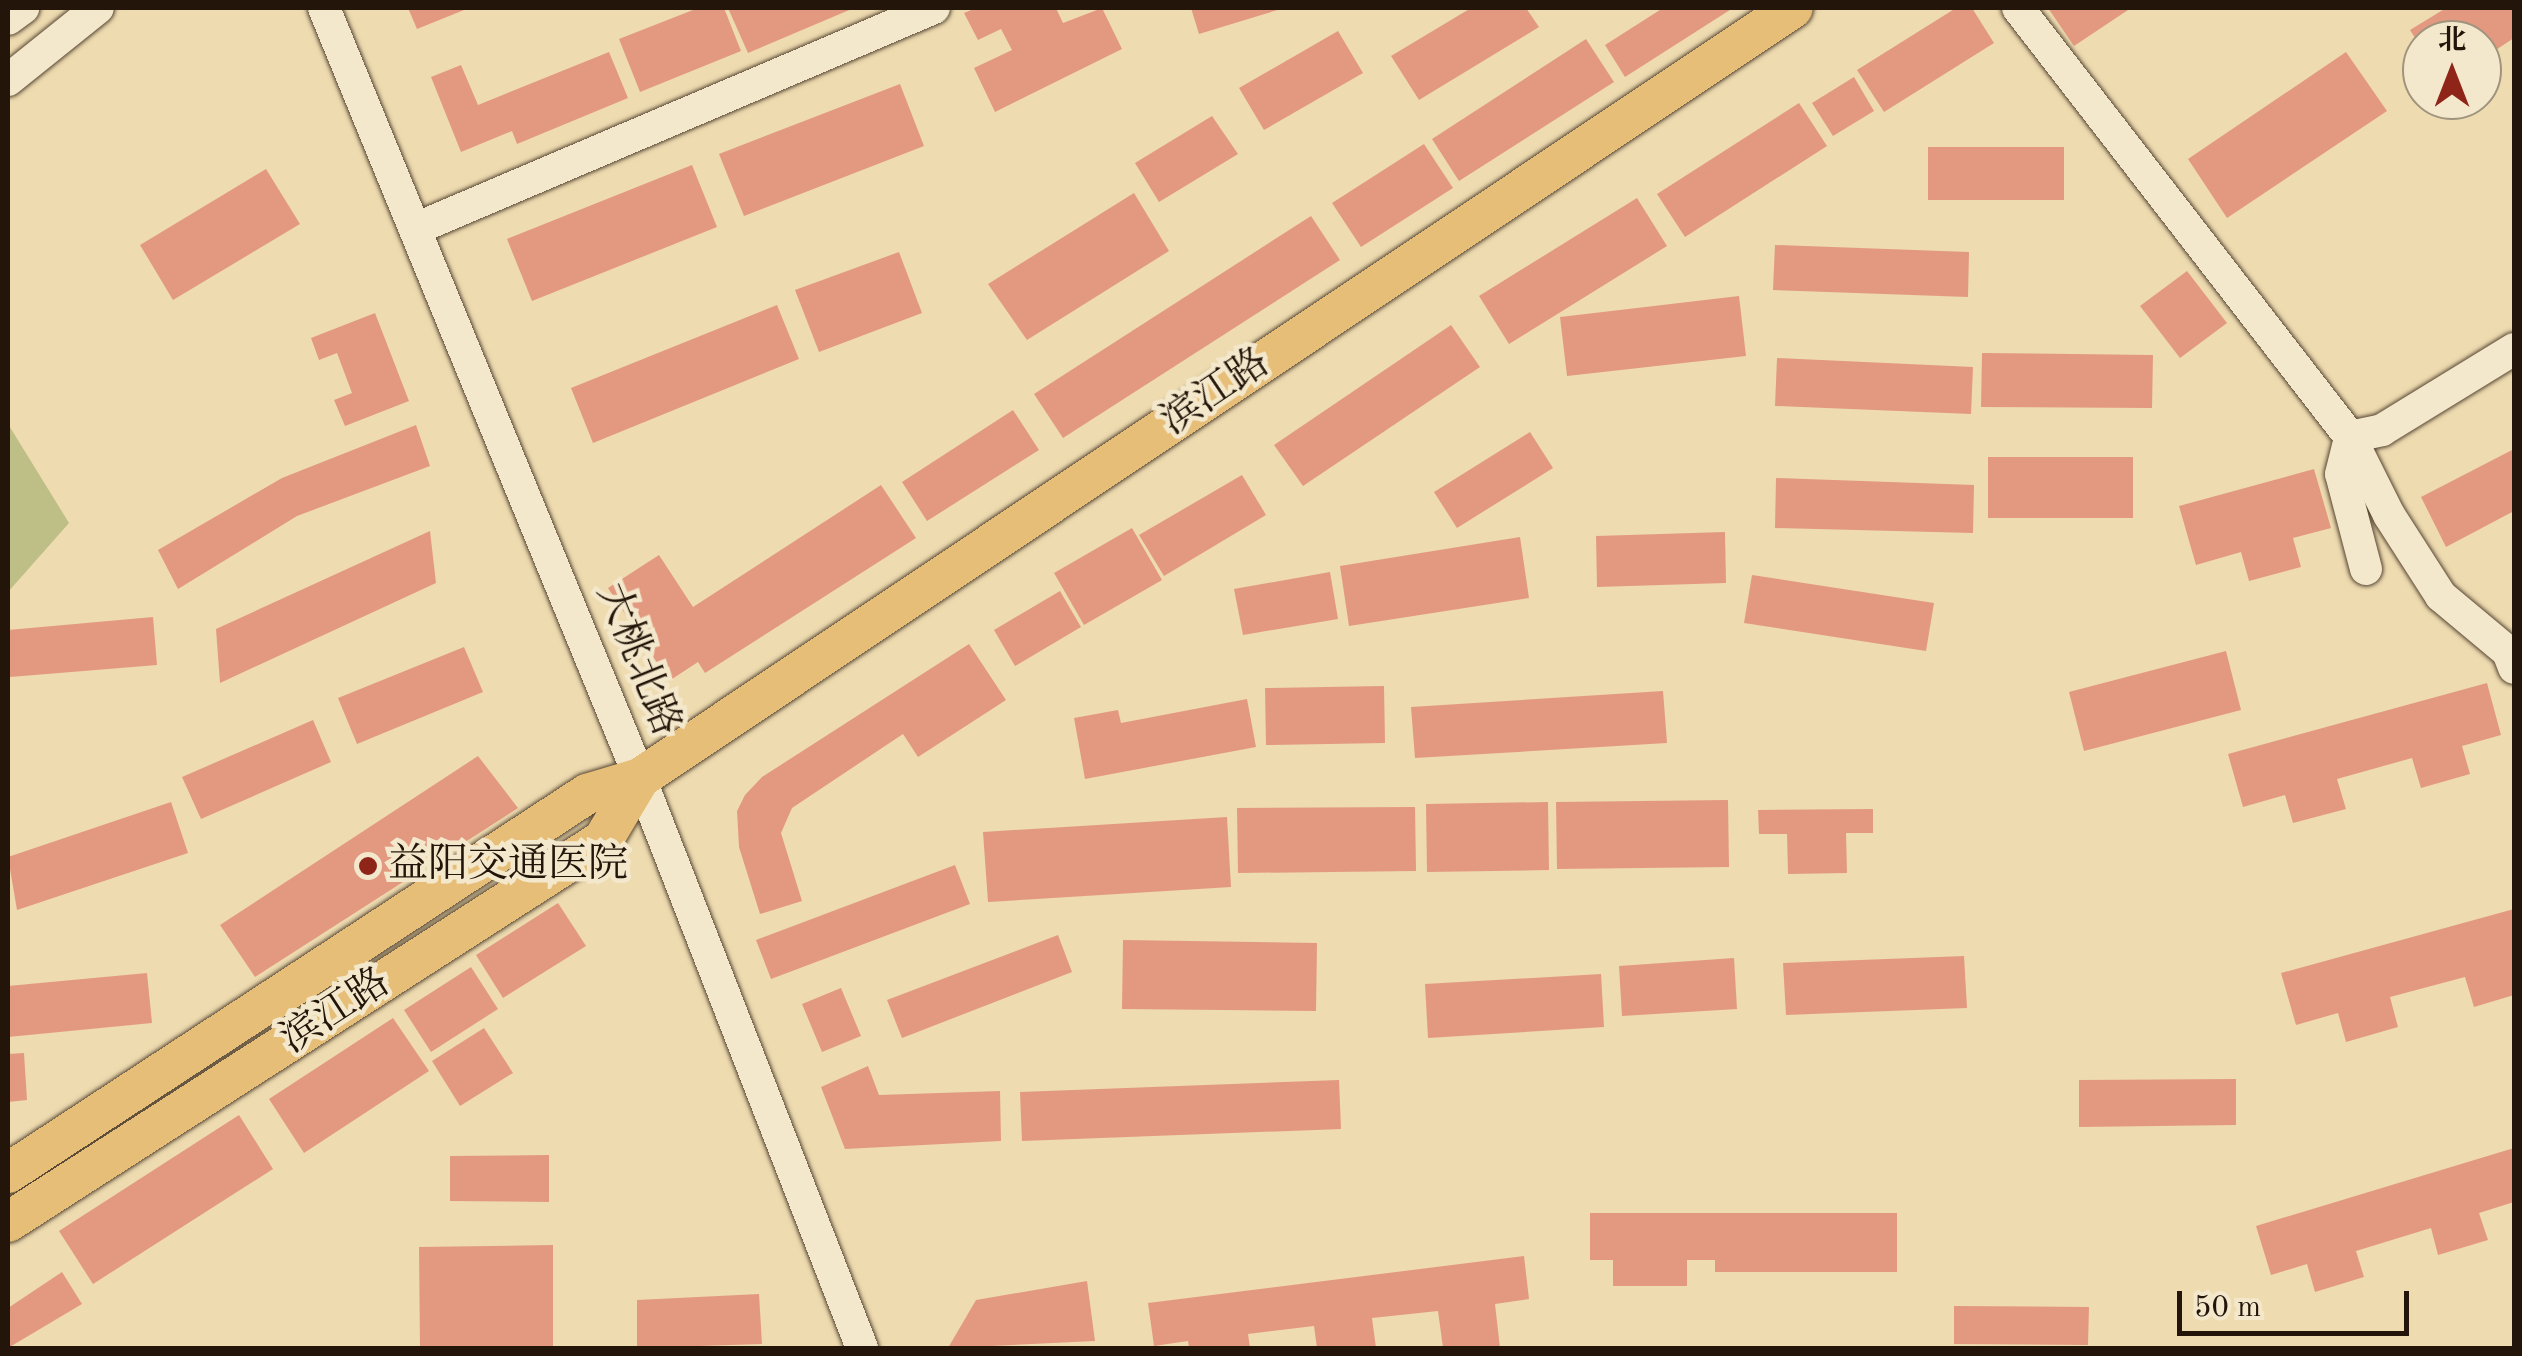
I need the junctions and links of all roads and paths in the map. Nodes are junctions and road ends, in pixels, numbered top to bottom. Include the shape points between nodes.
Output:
1 (23, 8) edge
2 (98, 8) edge
3 (324, 8) edge
4 (934, 8) edge
5 (1793, 8) edge
6 (2018, 8) edge
7 (8, 19) edge
8 (8, 80) edge
9 (415, 229) junction
10 (2514, 349) edge
11 (2350, 437) junction
12 (2366, 569) dead end
13 (2502, 632) edge
14 (2514, 668) edge
15 (640, 778) junction
16 (8, 1172) edge
17 (8, 1222) edge
18 (862, 1348) edge

1 - 7 street
2 - 8 street
3 - 9 street, 大桃北路
4 - 9 street
5 - 15 main road, 滨江路
6 - 11 street
9 - 15 street, 大桃北路
10 - 11 street via 2382,430
11 - 12 street via 2342,474
11 - 13 street via 2388,515 2441,596
13 - 14 street
15 - 16 main road, 滨江路 via 587,794
15 - 17 main road, 滨江路 via 604,840
15 - 18 street, 大桃北路

